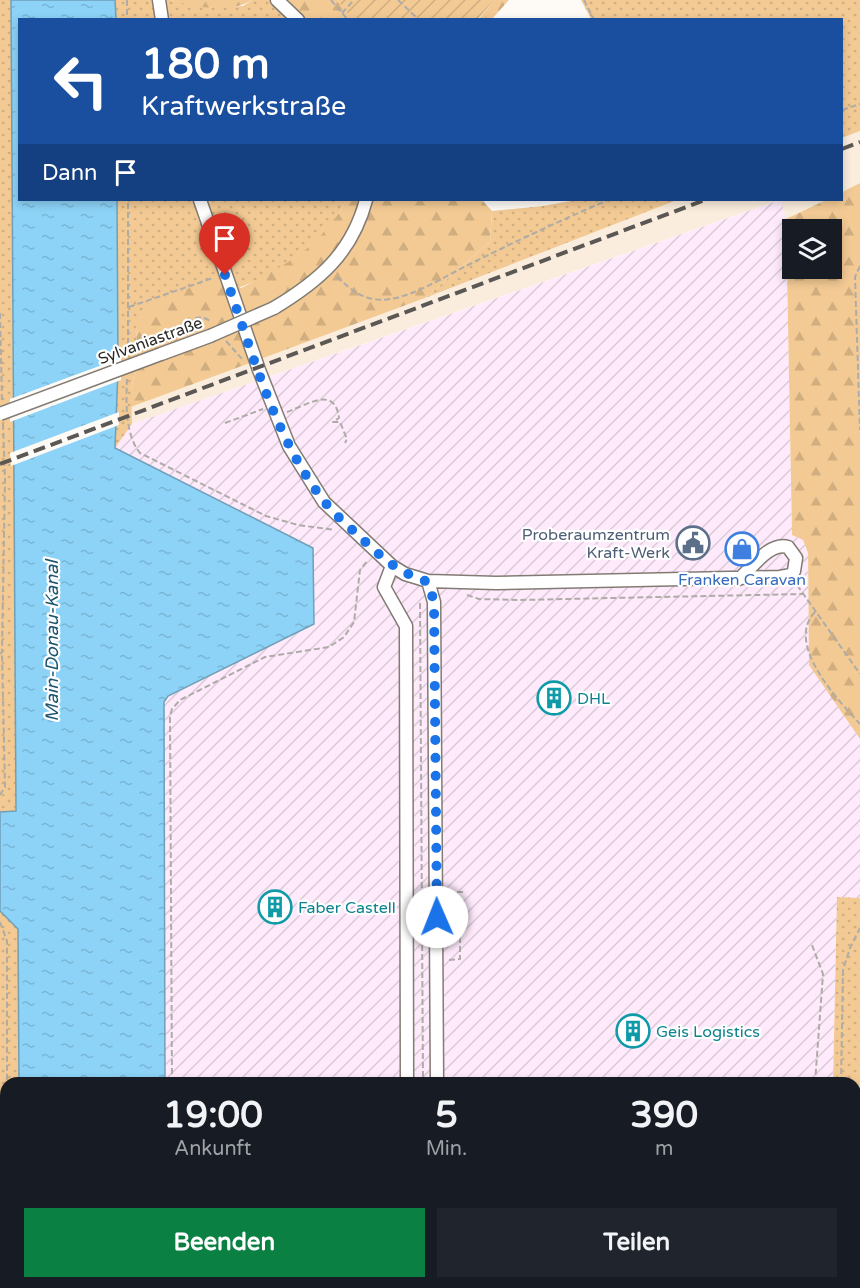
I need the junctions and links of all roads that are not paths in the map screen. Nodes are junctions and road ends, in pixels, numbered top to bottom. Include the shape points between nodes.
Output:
1 (159, 0) edge
2 (277, 0) edge
3 (162, 18) edge
4 (296, 18) edge
5 (200, 201) edge
6 (366, 201) edge
7 (2, 413) edge
8 (392, 566) junction
9 (739, 579) dead end
10 (428, 582) junction
11 (407, 1077) edge
12 (437, 1077) edge

1 - 3 street
2 - 4 street
5 - 8 street via 271,412 324,502
6 - 7 street, Sylvaniastraße, bridge via 352,234 328,269 274,308 210,336
8 - 10 street
8 - 11 street via 384,586 406,626
9 - 10 street
10 - 12 street via 434,602

